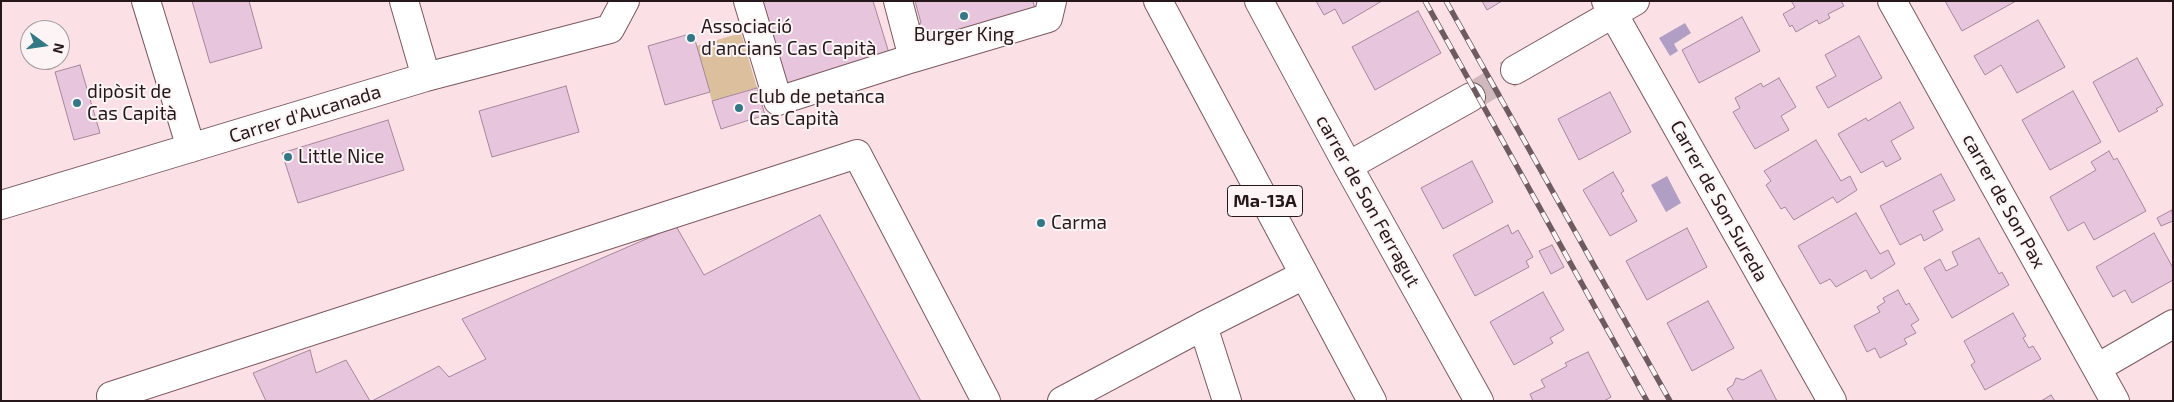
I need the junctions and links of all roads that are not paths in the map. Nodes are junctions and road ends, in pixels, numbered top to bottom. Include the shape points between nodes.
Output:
1 (146, 1) edge
2 (404, 1) edge
3 (625, 1) edge
4 (748, 1) edge
5 (898, 1) edge
6 (1052, 1) edge
7 (1158, 1) edge
8 (1259, 1) edge
9 (1892, 1) edge
10 (1618, 5) edge
11 (913, 58) junction
12 (1515, 70) tunnel mouth
13 (426, 77) junction
14 (1471, 97) tunnel mouth
15 (191, 148) junction
16 (1348, 166) junction
17 (1, 205) edge
18 (1304, 275) junction
19 (2173, 324) edge
20 (1203, 326) junction
21 (2097, 368) junction
22 (111, 396) dead end
23 (986, 401) edge
24 (1062, 401) edge
25 (1227, 401) edge
26 (1372, 401) edge
27 (1479, 401) edge
28 (1832, 401) edge
29 (2115, 401) edge

1 - 15 street
2 - 13 street
3 - 13 street, Carrer d'Aucanada via 610,29
4 - 11 street via 778,102
5 - 11 street
6 - 11 street via 1048,18
7 - 18 street, Ma-13A
8 - 16 street, carrer de Son Ferragut
9 - 21 street, carrer de Son Pax
10 - 12 street
10 - 28 street, Carrer de Son Sureda
13 - 15 street, Carrer d'Aucanada
14 - 16 street
15 - 17 street, Carrer d'Aucanada
16 - 27 street, carrer de Son Ferragut
18 - 20 street
18 - 26 street, Ma-13A
19 - 21 street
20 - 24 street
20 - 25 street
21 - 29 street, carrer de Son Pax
22 - 23 street via 857,154

